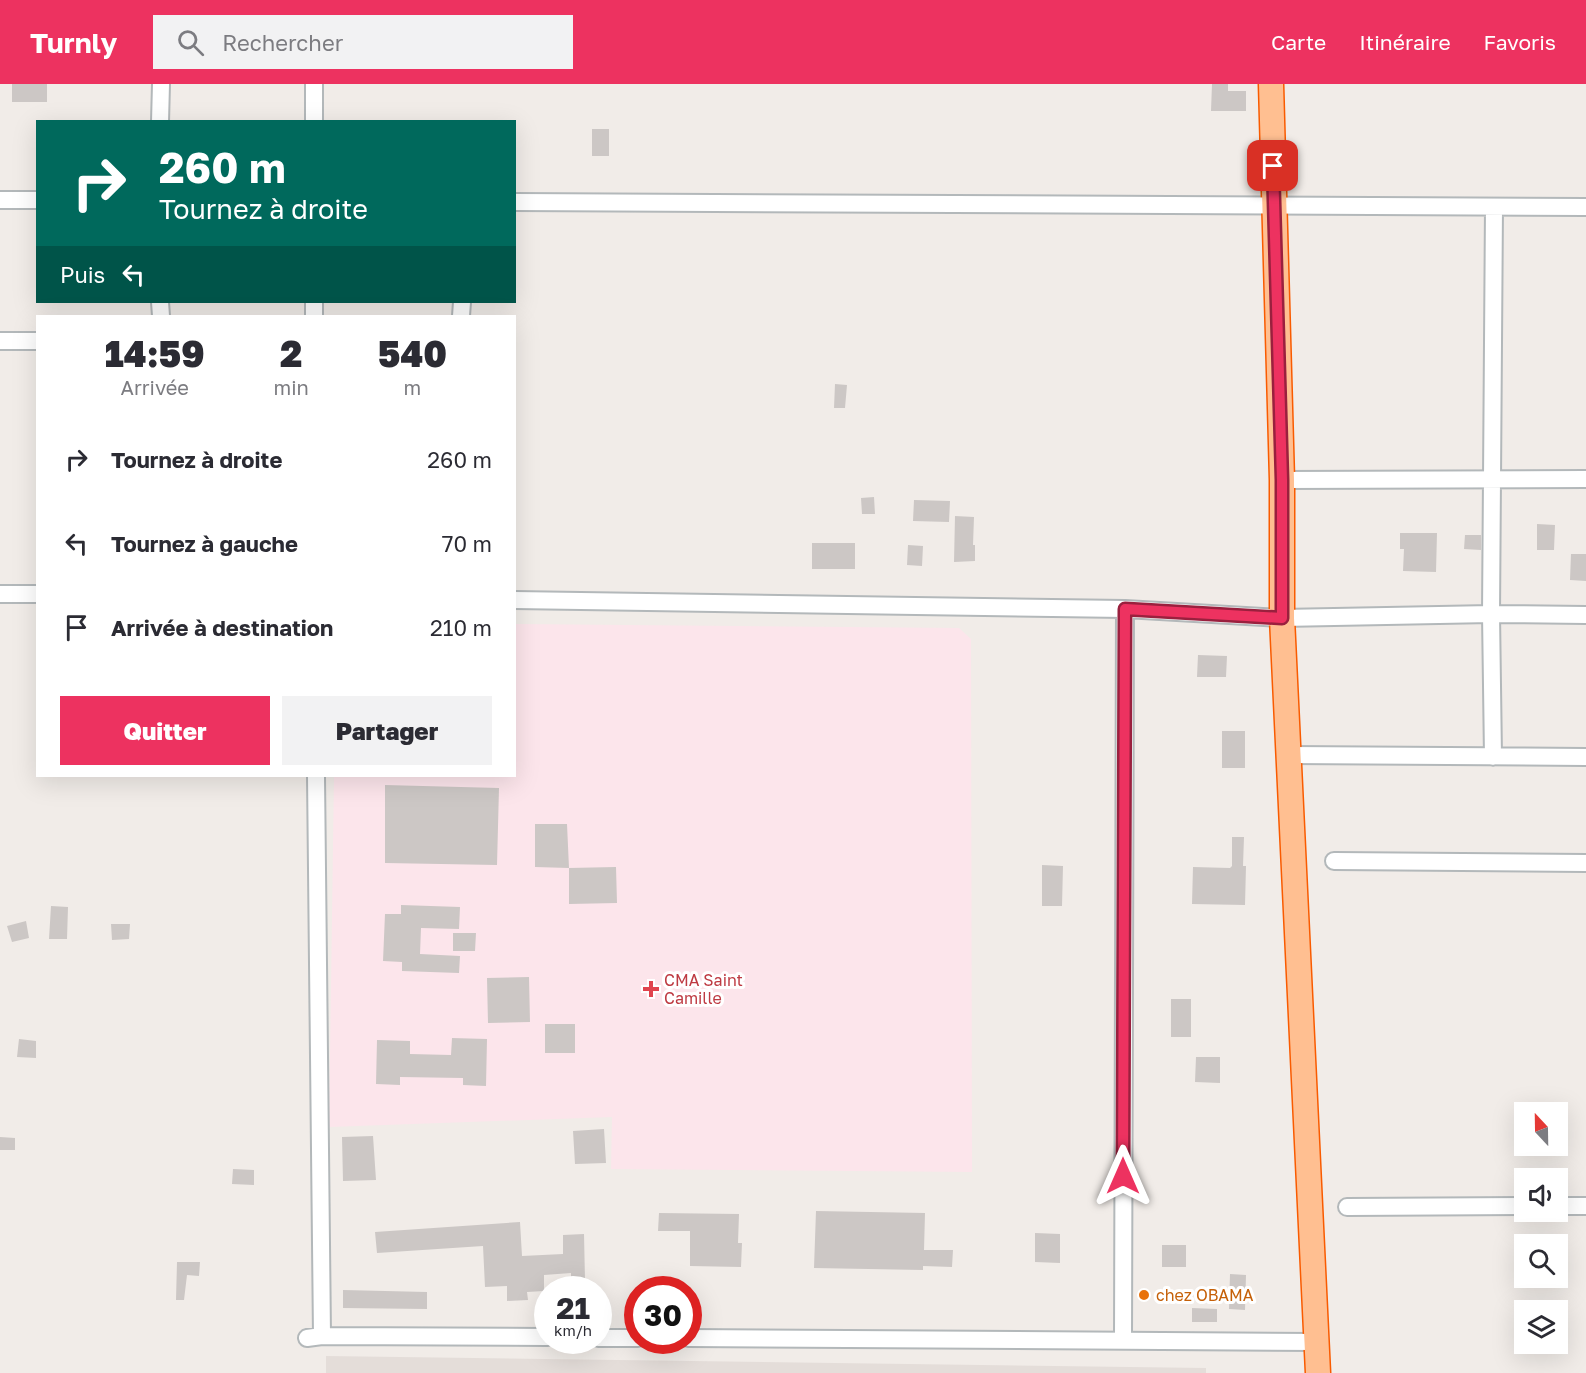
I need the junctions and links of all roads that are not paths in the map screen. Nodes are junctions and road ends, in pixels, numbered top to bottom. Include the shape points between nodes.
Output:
1 (161, 84) edge
2 (314, 84) edge
3 (1271, 84) edge
4 (160, 120) edge
5 (314, 120) edge
6 (0, 200) edge
7 (36, 200) edge
8 (516, 202) edge
9 (1275, 207) junction
10 (1494, 207) junction
11 (1586, 207) edge
12 (0, 341) edge
13 (36, 341) edge
14 (1586, 478) edge
15 (1492, 479) junction
16 (1282, 480) junction
17 (0, 594) edge
18 (36, 594) edge
19 (516, 600) edge
20 (1125, 609) junction
21 (1491, 614) junction
22 (1586, 615) edge
23 (1282, 618) junction
24 (1289, 755) junction
25 (1493, 757) junction
26 (1586, 757) edge
27 (316, 777) edge
28 (1334, 861) dead end
29 (1586, 863) edge
30 (1347, 1206) dead end
31 (1514, 1206) edge
32 (1568, 1206) edge
33 (1586, 1206) edge
34 (534, 1337) edge
35 (702, 1338) edge
36 (1123, 1341) junction
37 (1317, 1342) junction
38 (1318, 1373) edge

1 - 4 street
2 - 5 street
3 - 9 highway
6 - 7 street
8 - 9 street
9 - 10 street
9 - 16 highway
10 - 11 street
10 - 15 street
12 - 13 street
14 - 15 street
15 - 16 street
15 - 21 street
16 - 23 highway
17 - 18 street
19 - 20 street
20 - 23 street
20 - 36 street
21 - 22 street
21 - 23 street
21 - 25 street
23 - 24 highway
24 - 25 street
24 - 37 highway
25 - 26 street
27 - 34 street via 315,1337
28 - 29 street
30 - 31 street
32 - 33 street
35 - 36 street
36 - 37 street
37 - 38 highway

